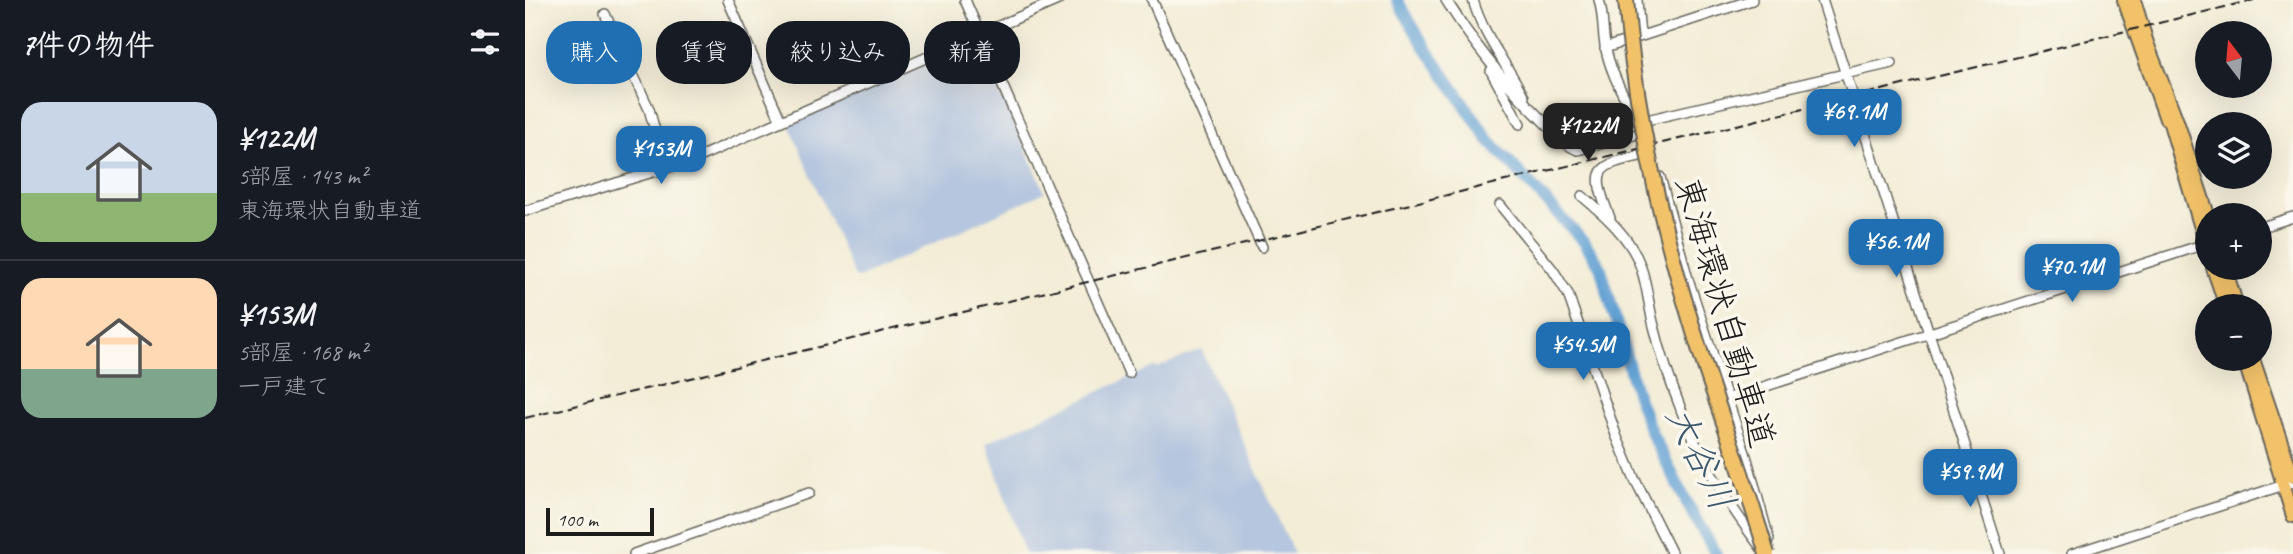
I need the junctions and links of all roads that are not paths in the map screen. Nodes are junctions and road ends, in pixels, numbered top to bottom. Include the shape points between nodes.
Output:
1 (728, 0) edge
2 (965, 0) edge
3 (1058, 0) edge
4 (1152, 0) edge
5 (1446, 0) edge
6 (1473, 0) edge
7 (1626, 0) edge
8 (1637, 0) edge
9 (1752, 0) edge
10 (1822, 0) edge
11 (2133, 1) edge
12 (1601, 3) edge
13 (605, 15) dead end
14 (974, 21) edge
15 (1010, 21) edge
16 (1640, 36) junction
17 (1605, 48) junction
18 (1484, 57) junction
19 (924, 59) edge
20 (1892, 63) dead end
21 (1846, 74) junction
22 (1002, 84) edge
23 (1529, 108) junction
24 (782, 121) junction
25 (1638, 122) junction
26 (2172, 122) junction
27 (1520, 124) dead end
28 (1641, 133) junction
29 (1648, 154) junction
30 (658, 172) junction
31 (1582, 196) dead end
32 (2203, 203) edge
33 (1500, 205) dead end
34 (2195, 206) edge
35 (525, 211) edge
36 (2293, 217) edge
37 (1611, 220) junction
38 (2272, 224) edge
39 (1262, 247) dead end
40 (2195, 250) edge
41 (1930, 335) junction
42 (2249, 371) edge
43 (2257, 371) edge
44 (1129, 373) dead end
45 (1727, 399) junction
46 (1711, 403) dead end
47 (2290, 481) edge
48 (809, 493) dead end
49 (2293, 516) edge
50 (633, 554) edge
51 (1672, 554) edge
52 (1766, 554) edge
53 (1773, 554) edge
54 (2000, 554) edge
55 (2072, 554) edge

1 - 24 street
2 - 14 street
3 - 15 street
4 - 39 street
5 - 18 street
6 - 23 street via 1488,39
7 - 52 highway, 東海環状自動車道, bridge via 1642,117 1672,258
8 - 16 street
9 - 16 street
10 - 21 street
11 - 26 main road
11 - 26 main road via 2168,85
12 - 17 street
13 - 30 street via 649,109
16 - 17 street
17 - 25 street via 1614,79
18 - 23 street
18 - 27 street
19 - 24 street
20 - 21 street
21 - 25 street
21 - 41 street
22 - 44 street
23 - 28 street via 1569,147 1578,150
24 - 30 street
25 - 28 street
26 - 32 main road
26 - 34 main road
28 - 29 street
29 - 37 street via 1602,168 1599,188
29 - 45 street via 1658,170
30 - 35 street
31 - 37 street
33 - 51 street via 1568,294 1616,435
36 - 38 street
37 - 52 street via 1644,272 1653,325 1697,447
40 - 41 street
41 - 45 street
41 - 54 street
42 - 47 main road
43 - 47 main road
45 - 46 street
45 - 53 street
47 - 49 main road
47 - 55 street
48 - 50 street

